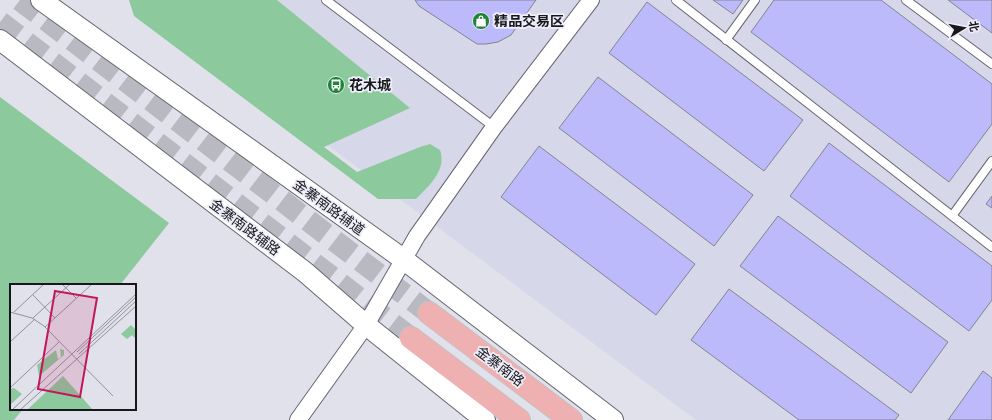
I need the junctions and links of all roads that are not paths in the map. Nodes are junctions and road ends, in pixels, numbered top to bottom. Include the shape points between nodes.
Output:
1 (40, 0) edge
2 (326, 0) edge
3 (591, 0) edge
4 (676, 0) edge
5 (755, 0) edge
6 (906, 0) edge
7 (0, 40) edge
8 (726, 40) junction
9 (992, 64) edge
10 (494, 127) junction
11 (992, 161) edge
12 (952, 216) junction
13 (992, 247) edge
14 (403, 259) junction
15 (429, 313) tunnel mouth
16 (366, 325) junction
17 (411, 338) tunnel mouth
18 (298, 420) edge
19 (485, 420) edge
20 (519, 420) edge
21 (571, 420) edge
22 (613, 420) edge

1 - 14 street, 金寨南路辅道
2 - 10 lane
3 - 10 street
4 - 8 lane
5 - 8 lane
6 - 9 lane
7 - 16 street, 金寨南路辅路 via 305,272
8 - 12 lane
10 - 14 street
11 - 12 lane
12 - 13 lane
14 - 16 street
14 - 22 street, 金寨南路辅道
15 - 21 highway, 金寨南路
16 - 18 street
16 - 19 street, 金寨南路辅路
17 - 20 highway

